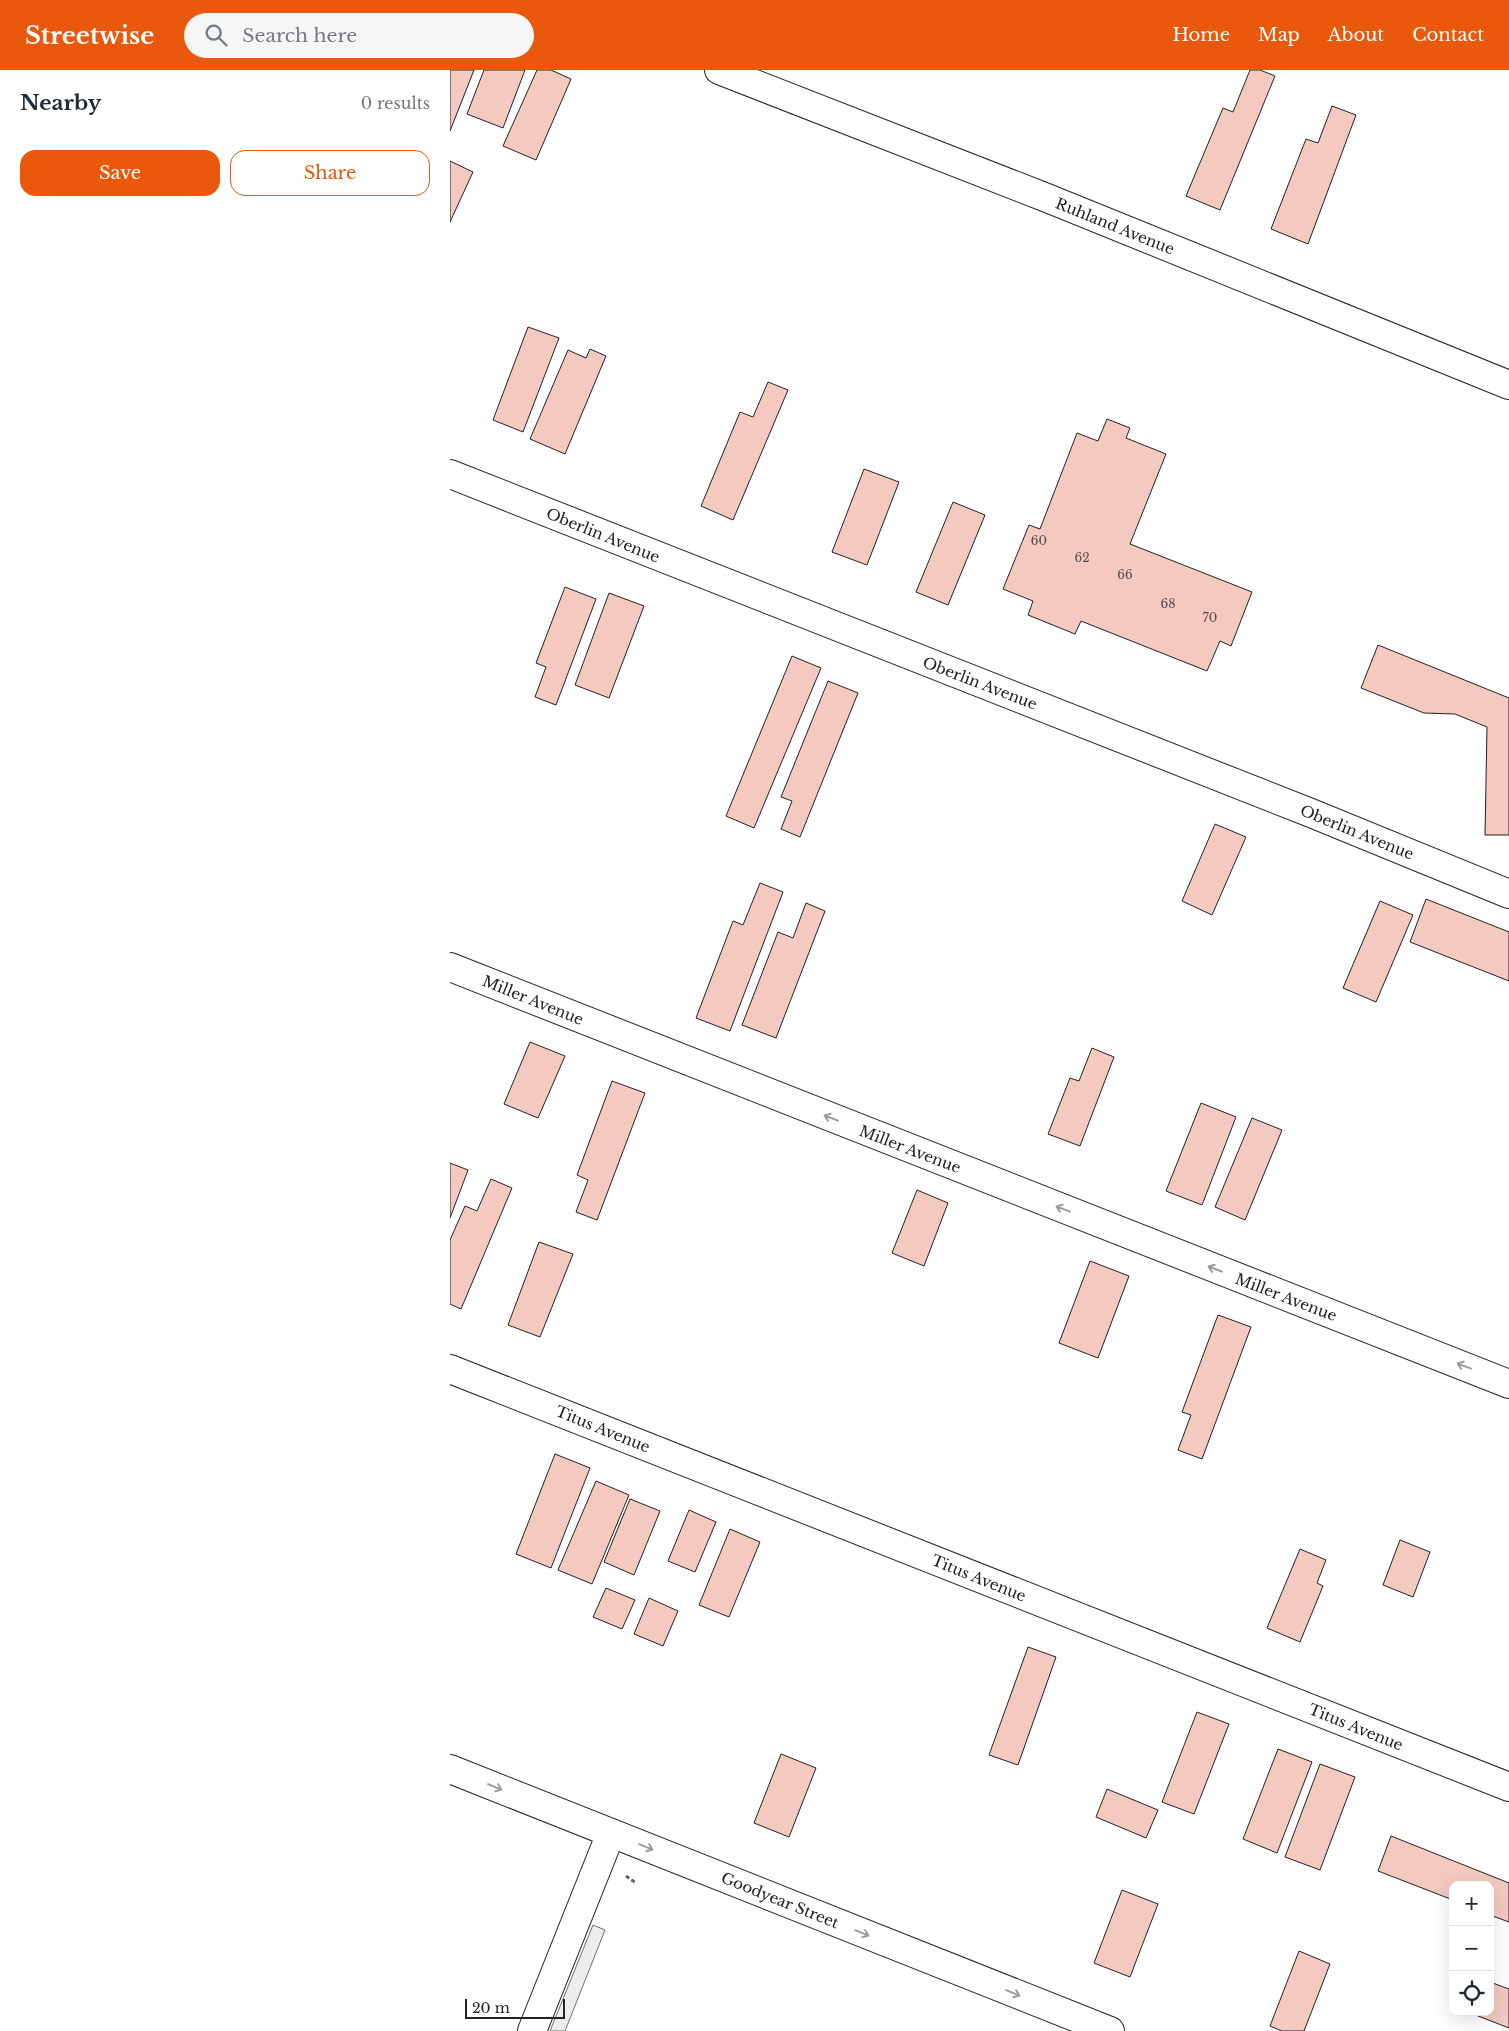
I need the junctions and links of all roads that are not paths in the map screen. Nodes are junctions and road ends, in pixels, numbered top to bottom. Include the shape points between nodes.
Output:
1 (719, 70) edge
2 (1509, 385) edge
3 (450, 474) edge
4 (1509, 894) edge
5 (450, 967) edge
6 (450, 1369) edge
7 (1509, 1384) edge
8 (450, 1769) edge
9 (1509, 1787) edge
10 (611, 1833) junction
11 (532, 2031) edge
12 (1110, 2031) edge

1 - 2 street, Ruhland Avenue
3 - 4 street, Oberlin Avenue
7 -> 5 street, Miller Avenue
6 - 9 street, Titus Avenue
8 -> 10 street, Goodyear Street
10 - 11 street
10 -> 12 street, Goodyear Street

